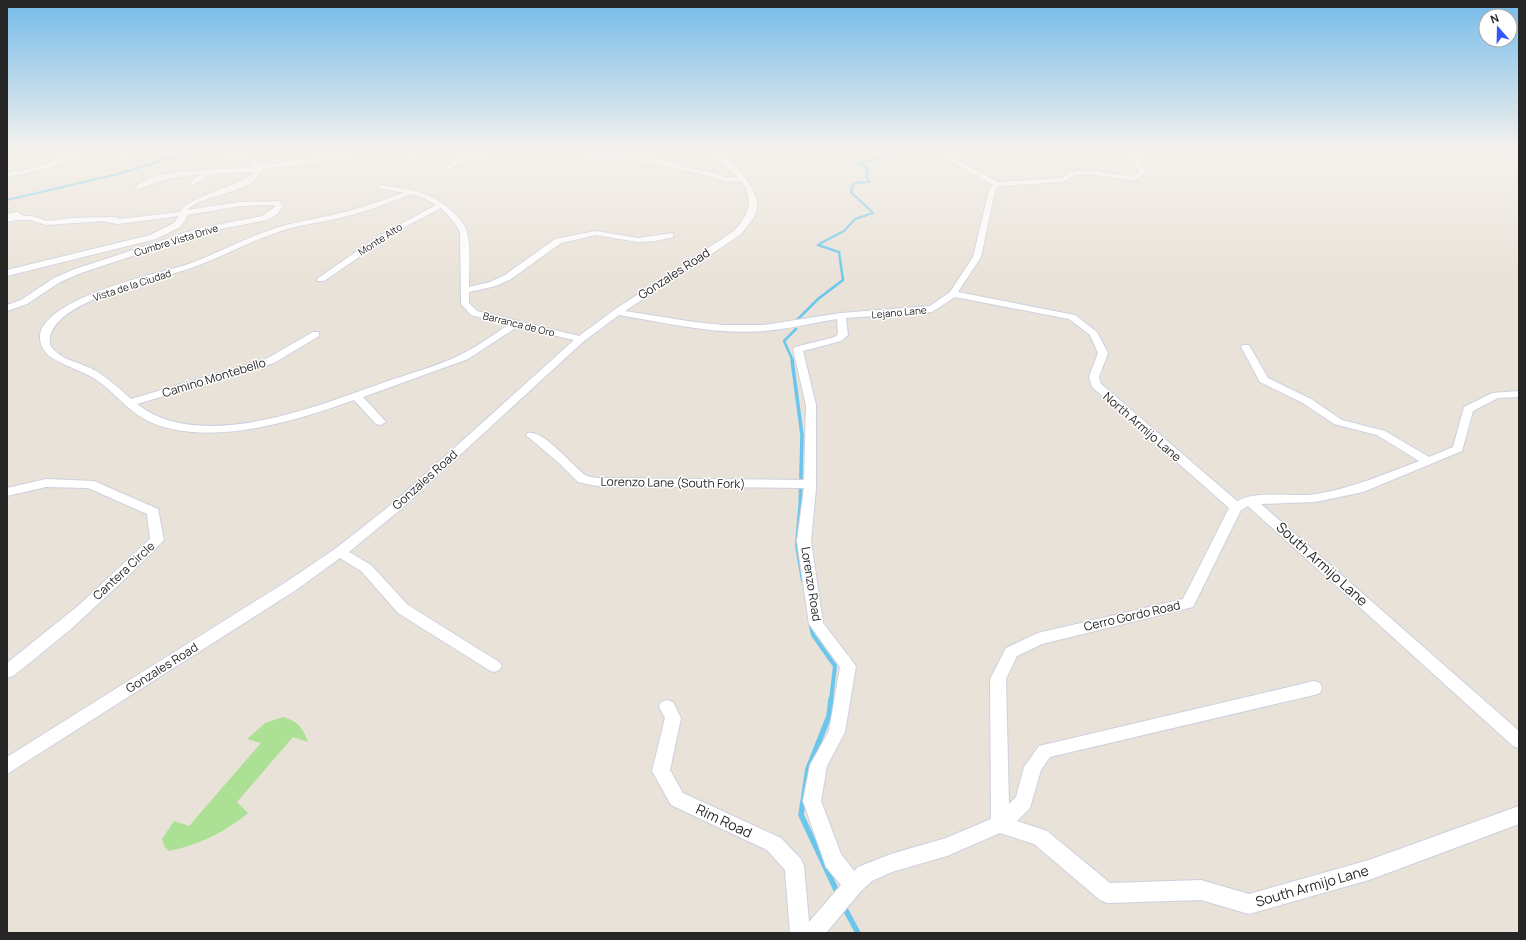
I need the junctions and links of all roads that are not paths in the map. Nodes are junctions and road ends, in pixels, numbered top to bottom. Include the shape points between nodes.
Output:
1 (216, 194) edge
2 (407, 194) edge
3 (419, 194) edge
4 (754, 194) edge
5 (991, 194) edge
6 (442, 205) junction
7 (183, 214) junction
8 (7, 216) edge
9 (17, 218) junction
10 (7, 220) edge
11 (670, 235) dead end
12 (7, 273) edge
13 (321, 279) dead end
14 (464, 291) junction
15 (952, 294) junction
16 (7, 308) edge
17 (617, 312) junction
18 (841, 316) junction
19 (515, 324) junction
20 (316, 334) dead end
21 (581, 339) junction
22 (1246, 347) dead end
23 (1519, 394) edge
24 (356, 396) junction
25 (129, 403) junction
26 (380, 422) dead end
27 (532, 435) dead end
28 (1428, 461) junction
29 (801, 484) dead end
30 (7, 492) edge
31 (1250, 500) junction
32 (1236, 507) junction
33 (340, 552) junction
34 (494, 666) dead end
35 (7, 672) edge
36 (1314, 688) dead end
37 (667, 707) dead end
38 (1519, 741) edge
39 (7, 766) edge
40 (1519, 815) edge
41 (1000, 824) junction
42 (854, 884) junction
43 (800, 933) edge
44 (813, 933) edge

1 - 7 street via 192,203 186,207
2 - 25 street, Vista de la Ciudad via 351,213 273,232 189,267 100,294 64,312 47,330 45,346 50,353 62,360 92,373
3 - 6 street, Barranca de Oro via 433,198
4 - 17 street, Gonzales Road via 754,209 746,225 723,243
5 - 15 street, Lejano Lane via 977,256
6 - 13 street, Monte Alto via 382,237
6 - 14 street, Barranca de Oro via 464,230
7 - 9 street via 115,222 72,220 46,223 32,218
7 - 12 street via 181,221 174,227 146,240
7 - 16 street, Cumbre Vista Drive via 244,203 276,203 278,207 264,218 203,230 78,271 57,280 24,302
8 - 9 street via 20,215
9 - 10 street
11 - 14 street via 638,240 596,233 558,241 508,277 493,284
14 - 19 street, Barranca de Oro via 465,304 474,313
15 - 18 street, Lejano Lane via 932,309
15 - 32 street, North Armijo Lane via 1072,317 1094,334 1104,353 1094,377 1096,385
17 - 18 street, Lejano Lane via 724,328 764,328
17 - 21 street, Gonzales Road
18 - 42 street, Lorenzo Road via 844,335 838,339 798,349 811,405 810,488 804,541 816,624 848,666 837,732 819,765 812,801 833,860
19 - 21 street, Barranca de Oro
19 - 24 street, Vista de la Ciudad via 460,358
20 - 25 street, Camino Montebello via 270,361
21 - 33 street, Gonzales Road via 396,507
22 - 28 street via 1264,380 1307,400 1338,422 1381,433
23 - 28 street via 1496,395 1468,409 1458,449
24 - 25 street, Vista de la Ciudad via 280,420 220,428 187,428 162,422
24 - 26 street
27 - 29 street, Lorenzo Lane (South Fork) via 582,479 597,482
28 - 31 street via 1363,488 1323,497
30 - 35 street, Cantera Circle via 46,483 90,484 153,512 157,540 37,650
31 - 32 street
31 - 38 street, South Armijo Lane
32 - 41 street, Cerro Gordo Road via 1188,603 1038,639 1011,652 998,679
33 - 34 street via 366,568 403,609
33 - 39 street, Gonzales Road via 284,591
36 - 41 street via 1045,751 1033,767 1024,802
37 - 43 street, Rim Road via 673,718 660,771 677,799 774,844 794,866
40 - 41 street, South Armijo Lane via 1369,870 1249,904 1201,890 1107,893 1040,837
41 - 42 street via 947,847 891,863 865,874
42 - 44 street

